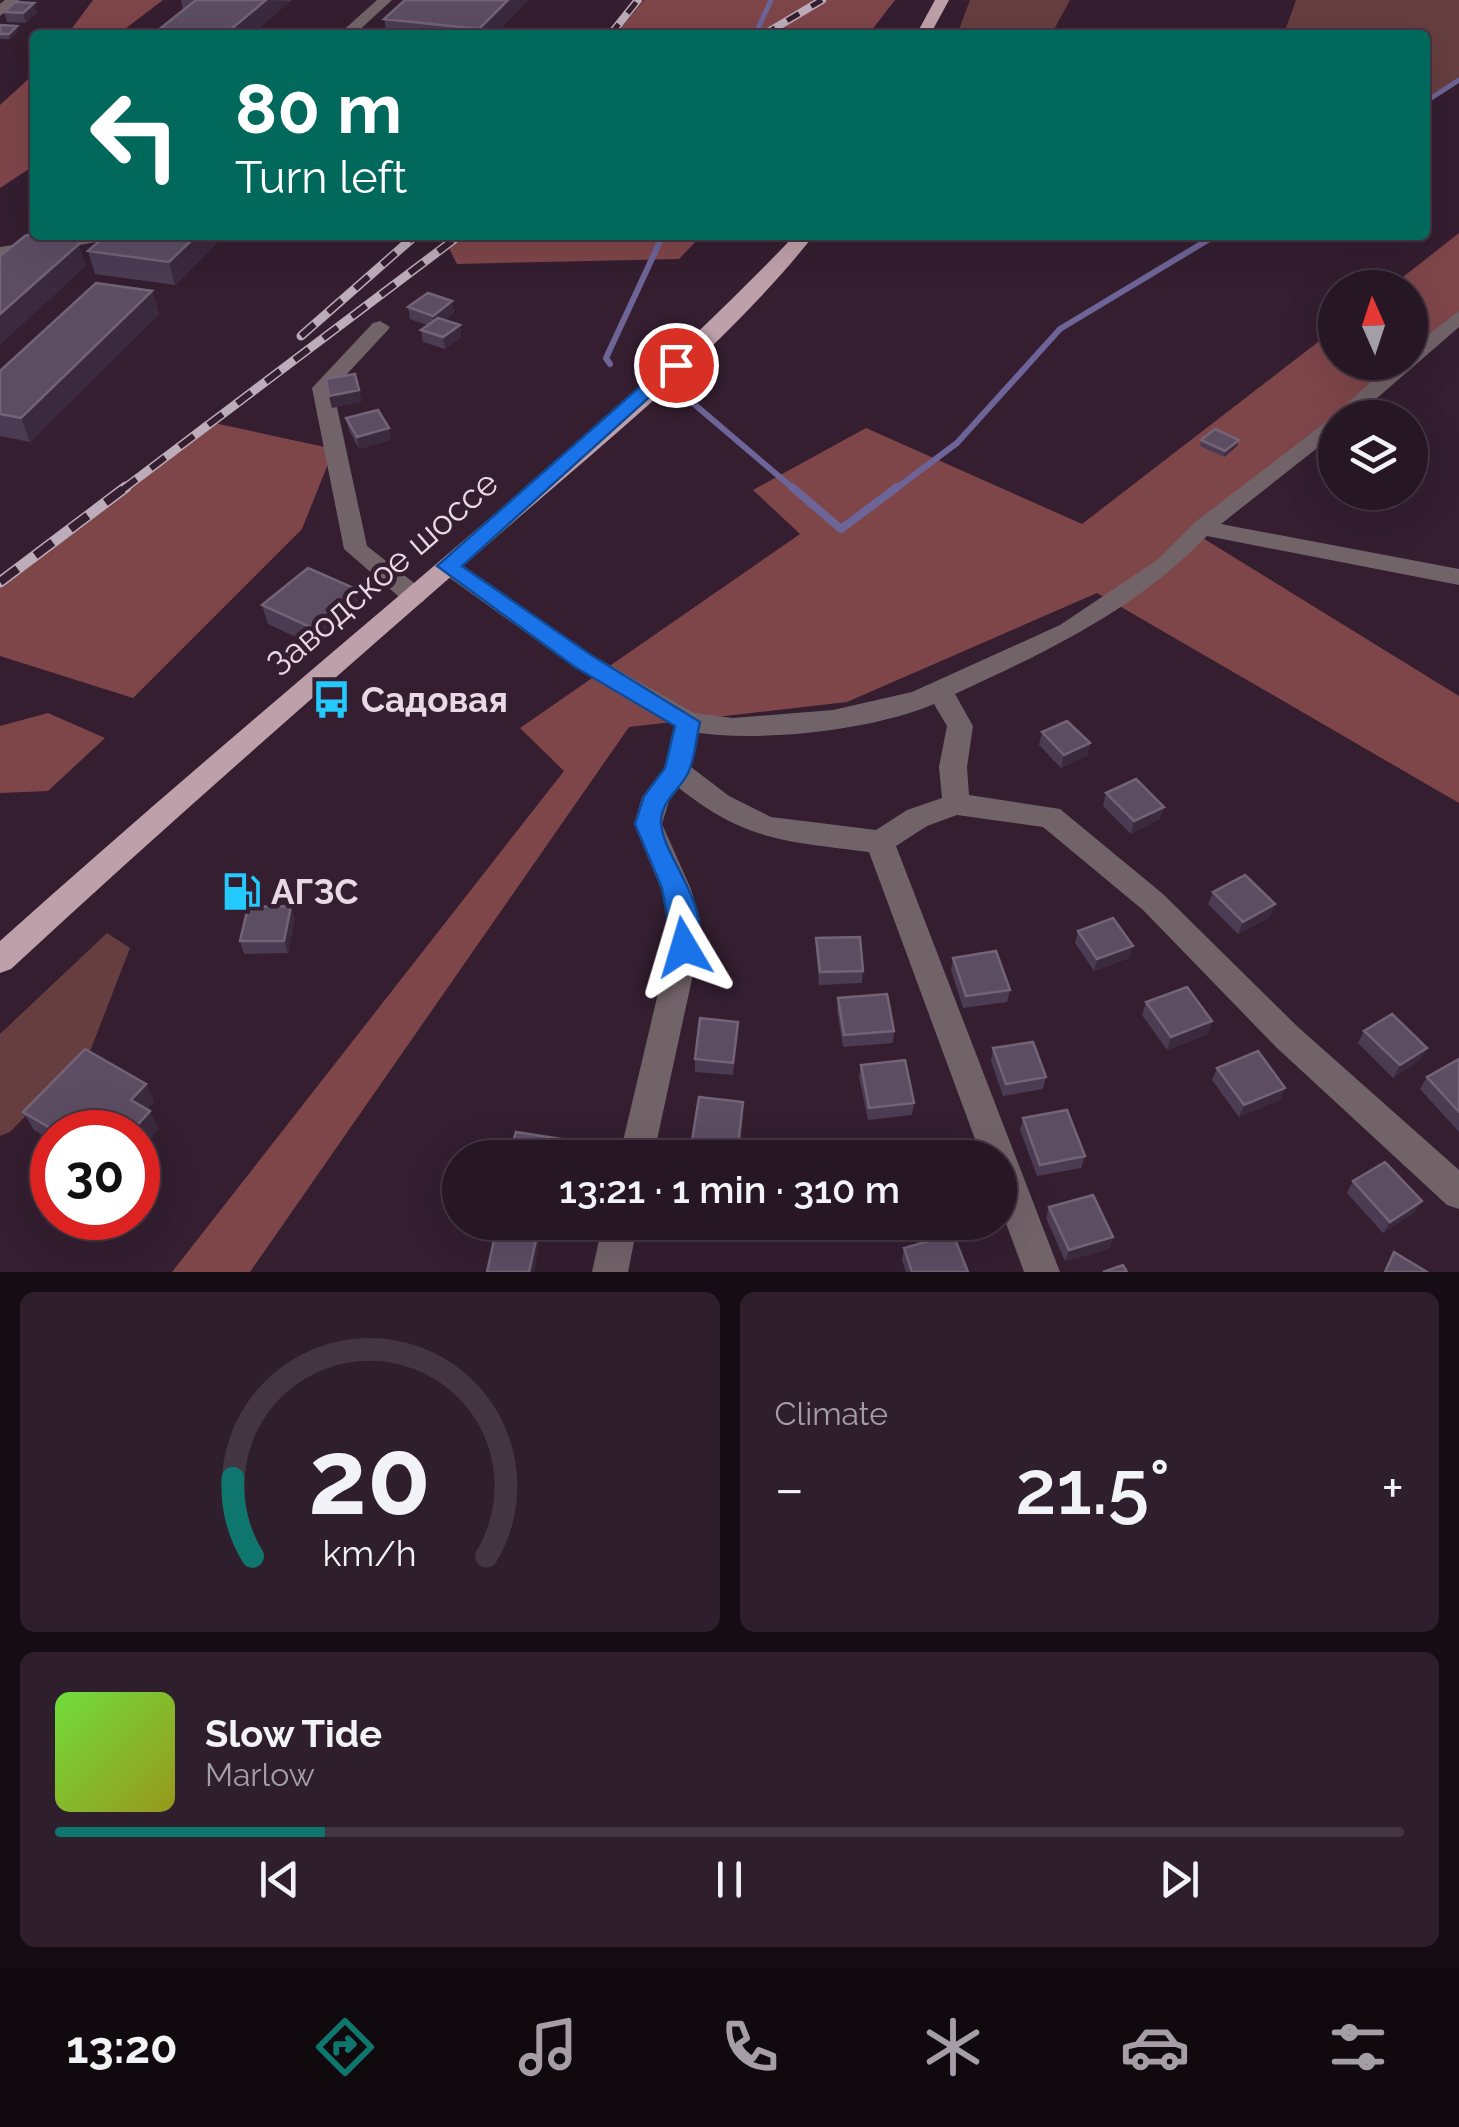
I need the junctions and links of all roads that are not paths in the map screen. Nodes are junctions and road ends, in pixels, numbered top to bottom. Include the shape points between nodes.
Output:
1 (385, 0) edge
2 (942, 0) edge
3 (351, 30) edge
4 (926, 30) edge
5 (78, 240) edge
6 (801, 240) edge
7 (0, 253) edge
8 (1459, 317) edge
9 (380, 327) dead end
10 (1428, 344) edge
11 (1386, 380) edge
12 (1362, 400) edge
13 (1318, 436) edge
14 (1202, 528) junction
15 (448, 566) junction
16 (1459, 577) edge
17 (414, 596) junction
18 (940, 691) junction
19 (688, 722) junction
20 (677, 770) junction
21 (956, 804) junction
22 (880, 842) junction
23 (0, 960) edge
24 (640, 1140) edge
25 (993, 1140) edge
26 (1459, 1193) edge
27 (1017, 1204) edge
28 (618, 1240) edge
29 (610, 1272) edge
30 (1042, 1272) edge

1 - 3 street
2 - 4 main road
5 - 7 street
6 - 15 main road, Заводское шоссе via 724,320
8 - 10 street
9 - 17 street via 322,388 356,549
11 - 12 street
13 - 14 street
14 - 16 street
14 - 18 street via 1165,566 1070,631
15 - 17 main road, Заводское шоссе
15 - 19 street via 583,661
17 - 23 main road, Заводское шоссе
18 - 19 street via 833,720 733,728
18 - 21 street via 960,726
19 - 20 street
20 - 22 street via 719,804 766,827
20 - 24 street via 656,796 648,824 676,888 684,947
21 - 22 street
21 - 26 street via 1050,817 1153,902 1287,1037
22 - 25 street
27 - 30 street
28 - 29 street

